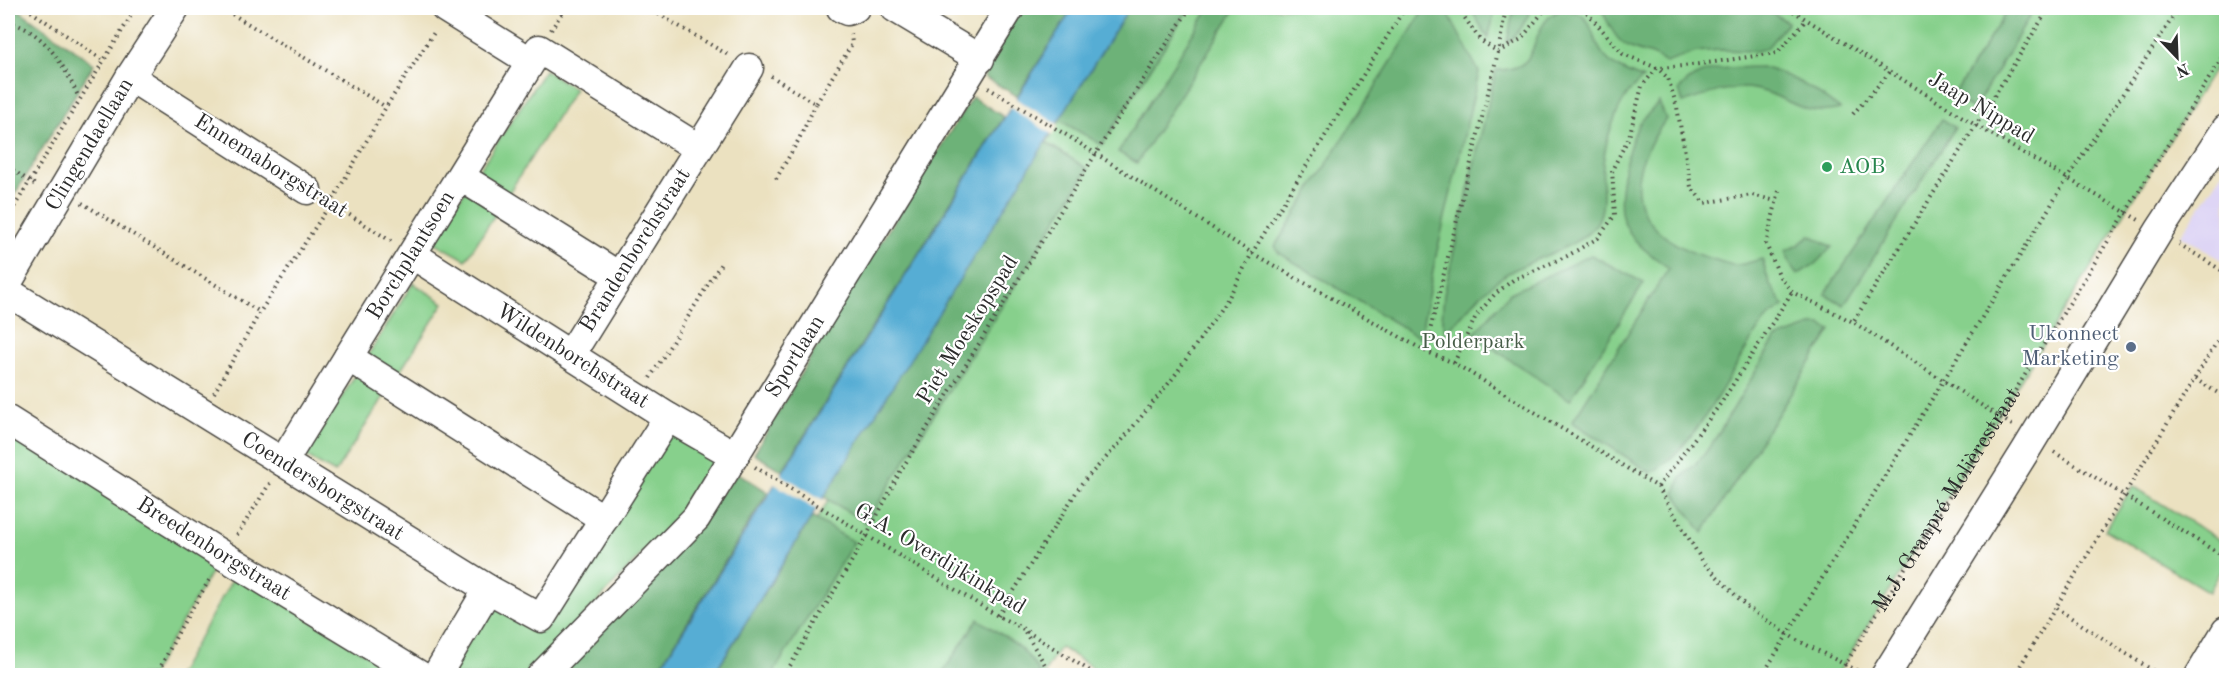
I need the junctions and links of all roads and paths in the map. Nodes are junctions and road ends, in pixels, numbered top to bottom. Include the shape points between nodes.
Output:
1 (10, 8) edge
2 (26, 8) edge
3 (136, 8) edge
4 (175, 8) edge
5 (222, 8) edge
6 (445, 8) edge
7 (841, 8) edge
8 (855, 8) edge
9 (895, 8) edge
10 (1010, 8) edge
11 (1190, 8) edge
12 (1405, 8) edge
13 (1458, 8) edge
14 (1506, 8) edge
15 (1549, 8) edge
16 (1583, 8) edge
17 (1788, 8) edge
18 (2049, 8) edge
19 (2179, 8) edge
20 (8, 13) edge
21 (1807, 19) junction
22 (8, 22) edge
23 (2226, 51) edge
24 (1498, 52) junction
25 (535, 55) junction
26 (980, 59) junction
27 (103, 61) junction
28 (749, 68) dead end
29 (1656, 68) junction
30 (1890, 72) junction
31 (130, 77) junction
32 (79, 99) junction
33 (1004, 99) dead end
34 (816, 104) dead end
35 (386, 107) dead end
36 (1853, 114) dead end
37 (1977, 126) junction
38 (2226, 129) edge
39 (698, 148) junction
40 (1095, 154) junction
41 (8, 167) edge
42 (461, 177) junction
43 (776, 179) dead end
44 (2067, 179) junction
45 (28, 181) junction
46 (308, 190) joint
47 (1779, 191) dead end
48 (59, 194) junction
49 (1776, 201) junction
50 (2124, 213) junction
51 (8, 217) edge
52 (2159, 231) junction
53 (1252, 253) junction
54 (413, 255) junction
55 (722, 262) dead end
56 (2226, 273) edge
57 (619, 276) junction
58 (8, 282) edge
59 (8, 292) edge
60 (1792, 292) junction
61 (260, 312) dead end
62 (1853, 322) junction
63 (2226, 327) edge
64 (1425, 351) junction
65 (571, 354) junction
66 (348, 357) junction
67 (1454, 363) junction
68 (2195, 379) junction
69 (1943, 381) junction
70 (638, 397) junction
71 (2226, 398) edge
72 (668, 417) junction
73 (1999, 417) junction
74 (8, 420) edge
75 (2033, 439) junction
76 (734, 454) junction
77 (283, 462) junction
78 (764, 472) dead end
79 (1658, 487) junction
80 (2124, 495) junction
81 (604, 519) junction
82 (866, 537) junction
83 (2226, 558) edge
84 (488, 589) junction
85 (2056, 608) junction
86 (998, 616) junction
87 (1020, 627) junction
88 (2226, 631) edge
89 (1787, 634) junction
90 (1042, 659) junction
91 (1845, 664) junction
92 (421, 675) edge
93 (434, 675) edge
94 (541, 675) edge
95 (784, 675) edge
96 (1047, 675) edge
97 (1052, 675) edge
98 (1098, 675) edge
99 (1762, 675) edge
100 (1838, 675) edge
101 (1866, 675) edge
102 (1885, 675) edge
103 (2014, 675) edge
104 (2160, 675) edge
105 (2199, 675) edge

1 - 20 path
2 - 27 path
3 - 27 path, Clingendaellaan
4 - 31 street, Clingendaellaan
5 - 35 path
6 - 25 street, Brandenborchstraat
7 - 8 street
9 - 26 street
10 - 26 street, Sportlaan
11 - 40 path, Piet Moeskopspad
12 - 53 path
13 - 24 path via 1480,40
14 - 24 path
15 - 24 path via 1521,39
16 - 29 path via 1623,54
17 - 21 path, Jaap Nippad
18 - 37 path
19 - 44 path
21 - 29 path via 1777,53
21 - 30 path, Jaap Nippad
22 - 32 path via 44,41 66,70
23 - 50 path, M.J. Granpré Molièrestraat
24 - 64 path
25 - 39 street, Brandenborchstraat
25 - 42 street, Borchplantsoen
26 - 76 street, Sportlaan
27 - 31 path
27 - 32 path, Clingendaellaan
28 - 39 street, Brandenborchstraat
29 - 49 path via 1668,78 1691,187 1704,203 1752,195
29 - 67 path via 1642,86 1629,137 1612,170 1615,215 1598,238 1513,280 1495,294 1476,316
30 - 36 path
30 - 37 path, Jaap Nippad
31 - 46 street, Ennemaborgstraat
31 - 48 street, Clingendaellaan
32 - 45 path, Clingendaellaan
33 - 40 path
34 - 43 path
37 - 44 path, Jaap Nippad
37 - 62 path
38 - 52 street, M.J. Granpré Molièrestraat
39 - 57 street, Brandenborchstraat
40 - 53 path
40 - 82 path, Piet Moeskopspad via 900,472
41 - 45 path
42 - 54 street, Borchplantsoen
42 - 57 street
44 - 50 path, Jaap Nippad
44 - 69 path
45 - 48 path
45 - 51 path, Clingendaellaan
46 - 54 path, Ennemaborgstraat
47 - 49 path
48 - 58 street, Clingendaellaan
48 - 61 path
49 - 60 path via 1766,244 1780,277
50 - 52 path, Jaap Nippad
50 - 73 path, M.J. Granpré Molièrestraat
52 - 56 path, Jaap Nippad
52 - 75 street, M.J. Granpré Molièrestraat
53 - 64 path
53 - 86 path via 1229,297 1173,378 1082,483
54 - 65 street, Wildenborchstraat
54 - 66 street, Borchplantsoen
55 - 70 path
57 - 65 street, Brandenborchstraat
59 - 77 street, Coendersborgstraat
60 - 62 path
60 - 79 path via 1721,404
62 - 69 path
63 - 68 path
64 - 67 path
65 - 70 street, Wildenborchstraat
66 - 77 street, Borchplantsoen
66 - 81 street
67 - 79 path
68 - 71 path
68 - 80 path
69 - 73 path
69 - 89 path
70 - 72 street, Wildenborchstraat
72 - 76 street, Wildenborchstraat
72 - 81 street, Coendersborgstraat
73 - 75 path
73 - 91 path, M.J. Granpré Molièrestraat
74 - 92 street, Breedenborgstraat
75 - 80 path
75 - 102 street, M.J. Granpré Molièrestraat
76 - 94 street, Sportlaan via 696,518
77 - 84 street, Coendersborgstraat
78 - 82 path, G.A. Overdijkinkpad
79 - 89 path via 1703,562 1747,607
80 - 83 path
80 - 85 path
81 - 84 street, Coendersborgstraat via 541,618
82 - 86 path, G.A. Overdijkinkpad
82 - 95 path, Piet Moeskopspad
84 - 93 street
85 - 103 path
85 - 104 path
86 - 87 path, G.A. Overdijkinkpad
87 - 90 path
87 - 98 path, G.A. Overdijkinkpad
88 - 105 street
89 - 91 path
89 - 99 path
90 - 96 path
90 - 97 path
91 - 100 path, M.J. Granpré Molièrestraat
91 - 101 path

